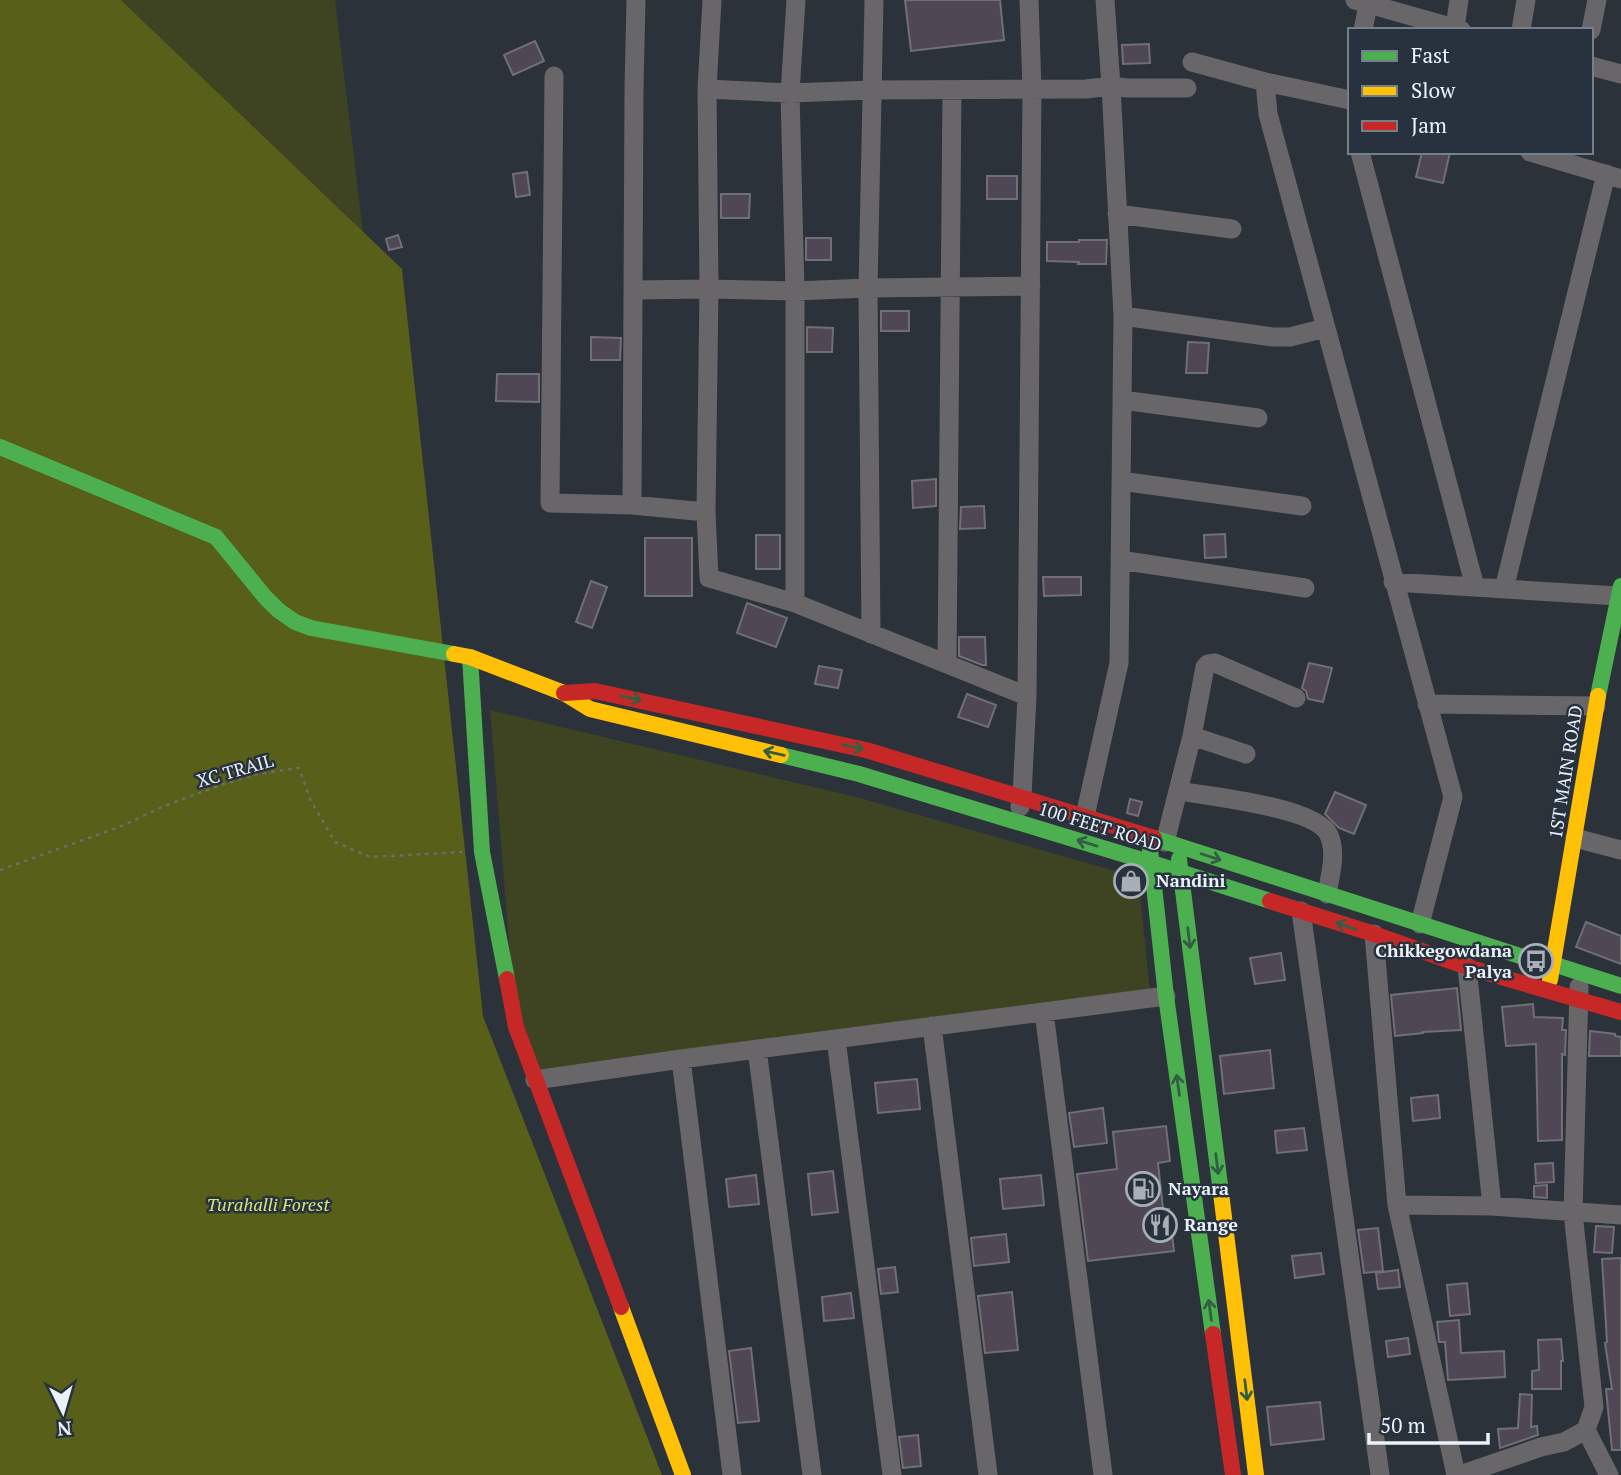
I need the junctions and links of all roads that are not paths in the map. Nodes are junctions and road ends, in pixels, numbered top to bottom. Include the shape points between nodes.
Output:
1 (636, 0) edge
2 (712, 0) edge
3 (796, 0) edge
4 (874, 0) edge
5 (1029, 0) edge
6 (1105, 0) edge
7 (1459, 0) edge
8 (1526, 0) edge
9 (1597, 0) edge
10 (1364, 1) edge
11 (1363, 28) edge
12 (1455, 28) edge
13 (1458, 28) edge
14 (1521, 28) edge
15 (1591, 28) edge
16 (1192, 62) dead end
17 (1593, 67) edge
18 (1621, 74) edge
19 (554, 76) dead end
20 (1265, 82) junction
21 (1111, 86) junction
22 (1187, 88) dead end
23 (707, 89) junction
24 (1032, 89) junction
25 (872, 90) junction
26 (951, 90) junction
27 (790, 93) junction
28 (1348, 99) edge
29 (1361, 154) edge
30 (1537, 154) edge
31 (1614, 176) edge
32 (1117, 214) junction
33 (1232, 229) dead end
34 (1031, 286) junction
35 (950, 287) junction
36 (868, 288) junction
37 (709, 289) junction
38 (633, 290) junction
39 (795, 291) junction
40 (1123, 316) junction
41 (1325, 328) junction
42 (1122, 400) junction
43 (1258, 418) dead end
44 (0, 447) edge
45 (1121, 481) junction
46 (632, 505) junction
47 (1302, 506) dead end
48 (706, 512) junction
49 (1120, 560) junction
50 (1393, 582) junction
51 (1475, 587) junction
52 (1305, 588) dead end
53 (1504, 589) junction
54 (1620, 591) edge
55 (795, 603) junction
56 (871, 634) junction
57 (470, 657) junction
58 (947, 664) junction
59 (564, 693) junction
60 (1027, 696) junction
61 (1296, 698) dead end
62 (1427, 704) junction
63 (1596, 706) junction
64 (1192, 736) junction
65 (1246, 754) dead end
66 (1179, 791) junction
67 (1022, 796) junction
68 (1085, 816) junction
69 (1017, 821) junction
70 (1575, 838) junction
71 (1164, 842) junction
72 (1621, 850) edge
73 (1152, 863) junction
74 (1181, 872) junction
75 (1327, 894) junction
76 (1301, 911) junction
77 (1420, 924) junction
78 (1374, 934) junction
79 (1553, 964) junction
80 (1467, 967) junction
81 (1579, 973) junction
82 (1621, 986) edge
83 (1548, 990) junction
84 (1166, 996) junction
85 (1580, 999) junction
86 (1044, 1012) junction
87 (1621, 1012) edge
88 (932, 1026) junction
89 (836, 1039) junction
90 (757, 1049) junction
91 (681, 1059) junction
92 (535, 1080) junction
93 (1222, 1198) junction
94 (1195, 1201) junction
95 (1397, 1205) junction
96 (1492, 1206) junction
97 (1573, 1213) junction
98 (1621, 1215) edge
99 (1586, 1430) junction
100 (683, 1475) edge
101 (732, 1475) edge
102 (812, 1475) edge
103 (892, 1475) edge
104 (988, 1475) edge
105 (1103, 1475) edge
106 (1233, 1475) edge
107 (1256, 1475) edge
108 (1380, 1475) edge
109 (1458, 1475) edge
110 (1609, 1475) edge

1 - 38 street
2 - 23 street
3 - 27 street
4 - 25 street
5 - 24 street
6 - 21 street
7 - 13 street
8 - 14 street
9 - 15 street
10 - 11 street
10 - 12 street
16 - 20 street
17 - 18 street
19 - 46 street via 550,503
20 - 28 street
20 - 41 street via 1268,114
21 - 22 street
21 - 24 street
21 - 32 street
23 - 27 street
23 - 37 street
24 - 26 street
24 - 34 street
25 - 26 street
25 - 27 street
25 - 36 street
26 - 35 street
27 - 39 street
29 - 51 street
30 - 31 street
31 - 53 street
32 - 33 street
32 - 40 street
34 - 35 street
34 - 60 street
35 - 36 street
35 - 58 street
36 - 39 street
36 - 56 street
37 - 38 street
37 - 39 street
37 - 48 street
38 - 46 street
39 - 55 street
40 - 41 street via 1273,337
40 - 42 street
41 - 50 street
42 - 43 street
42 - 45 street
44 - 57 main road, 100 FEET ROAD via 216,537 265,597 295,622
45 - 47 street
45 - 49 street
46 - 48 street
48 - 55 street via 709,578
49 - 52 street
49 - 68 street via 1119,663
50 - 51 street
50 - 62 street
51 - 53 street
53 - 54 street
54 - 63 main road, 1ST MAIN ROAD
55 - 56 street
56 - 58 street
57 - 59 main road, 100 FEET ROAD
57 - 92 main road via 482,852 516,1027
58 - 60 street
59 -> 67 main road, 100 FEET ROAD via 595,691 866,750
69 -> 59 main road, 100 FEET ROAD via 859,774 590,709
60 - 67 street
61 - 64 street via 1210,663 1205,667
62 - 63 street
62 - 77 street via 1453,797
63 - 70 main road, 1ST MAIN ROAD
64 - 65 street
64 - 66 street
66 - 71 street
66 - 75 street via 1296,813 1324,827 1333,861
67 - 68 main road, 100 FEET ROAD
67 - 69 street
68 - 71 main road, 100 FEET ROAD
73 -> 69 main road, 100 FEET ROAD
70 - 72 street
70 - 79 main road, 1ST MAIN ROAD
71 - 73 main road
71 - 74 main road
71 -> 75 main road, 100 FEET ROAD
73 - 74 main road, 100 FEET ROAD
73 - 84 main road
74 - 76 main road, 100 FEET ROAD
74 -> 93 main road
75 - 77 main road, 100 FEET ROAD
78 -> 76 main road, 100 FEET ROAD
76 - 108 street
77 - 79 main road, 100 FEET ROAD
78 - 80 main road, 100 FEET ROAD
78 - 95 street
79 - 81 main road, 100 FEET ROAD
79 - 83 main road, 1ST MAIN ROAD
80 - 83 main road, 100 FEET ROAD
80 - 96 street
81 - 82 main road, 100 FEET ROAD
81 - 85 street
83 - 85 main road, 100 FEET ROAD
84 - 86 street
94 -> 84 main road
85 - 87 main road, 100 FEET ROAD
85 - 97 street
86 - 88 street
86 - 105 street
88 - 89 street
88 - 104 street
89 - 90 street
89 - 103 street
90 - 91 street
90 - 102 street
91 - 92 street
91 - 101 street
92 - 100 main road
93 - 94 main road
93 -> 107 main road
106 -> 94 main road
95 - 96 street
95 - 109 street
96 - 97 street
97 - 98 street
97 - 99 street via 1594,1407
99 - 109 street via 1564,1442
99 - 110 street

